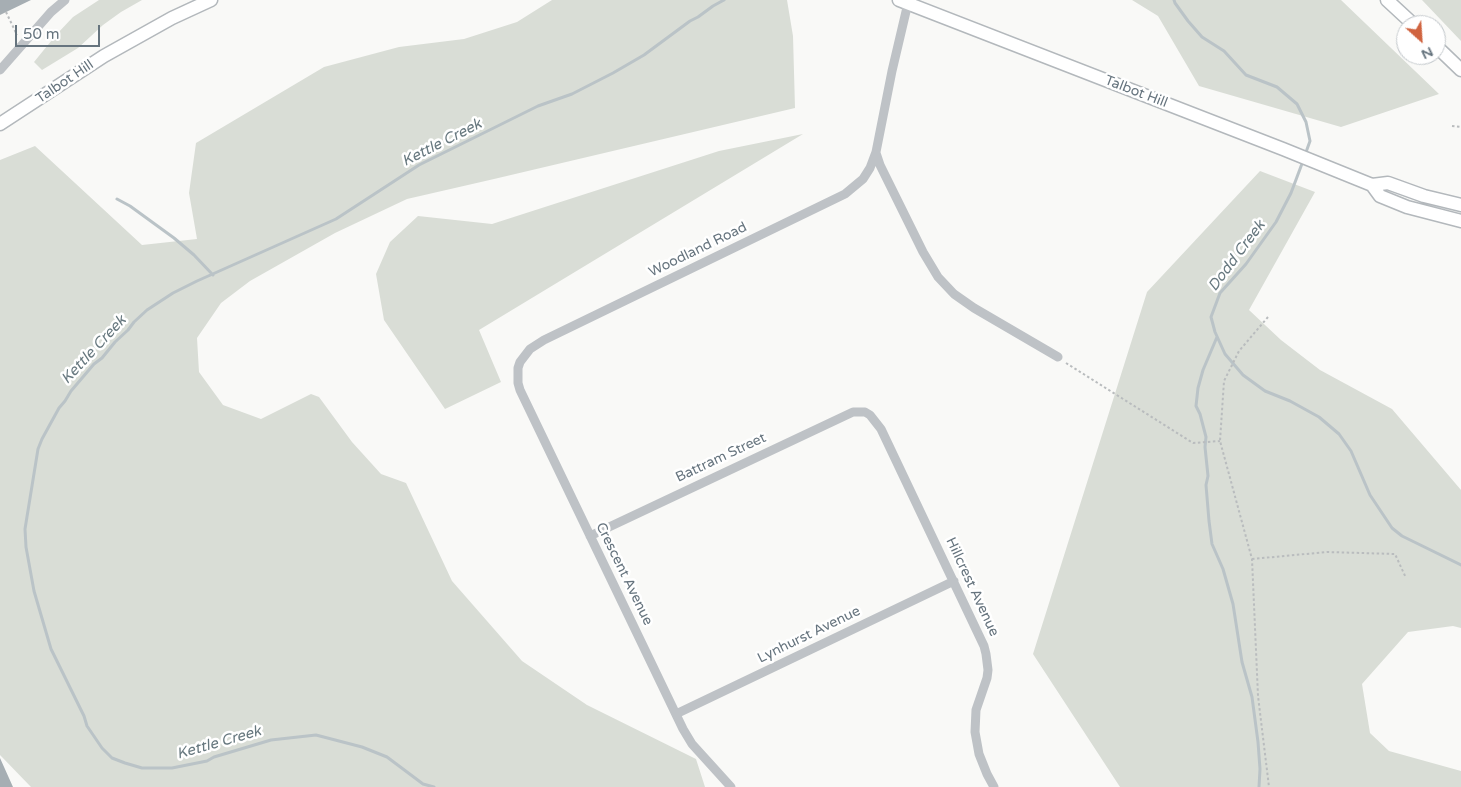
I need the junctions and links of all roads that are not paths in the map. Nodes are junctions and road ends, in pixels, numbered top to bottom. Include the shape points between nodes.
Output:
1 (65, 0) edge
2 (211, 0) edge
3 (1387, 0) edge
4 (903, 2) edge
5 (1403, 15) edge
6 (1446, 56) edge
7 (0, 70) edge
8 (1461, 70) edge
9 (0, 124) edge
10 (876, 152) junction
11 (1372, 185) junction
12 (1461, 205) edge
13 (1461, 221) edge
14 (1058, 357) road end
15 (520, 362) joint
16 (865, 412) joint
17 (590, 536) junction
18 (954, 581) junction
19 (676, 714) junction
20 (730, 787) edge
21 (994, 787) edge

1 - 7 street
2 - 9 main road, Talbot Hill via 111,52
3 - 5 main road
4 - 10 street, Woodland Road
4 - 11 main road, Talbot Hill
6 - 8 main road
10 - 14 street via 938,277 974,308
10 - 15 street, Woodland Road via 864,179 846,194 544,340 530,349
11 - 12 main road, Talbot Hill via 1388,183
11 - 13 main road, Talbot Hill via 1380,196 1407,207
15 - 17 street, Crescent Avenue via 517,375 520,390
16 - 17 street, Battram Street via 853,412
16 - 18 street, Hillcrest Avenue via 881,429
17 - 19 street, Crescent Avenue
18 - 19 street, Lynhurst Avenue
18 - 21 street, Hillcrest Avenue via 986,654 987,678 976,710 975,732 981,760
19 - 20 street, Crescent Avenue via 692,744

